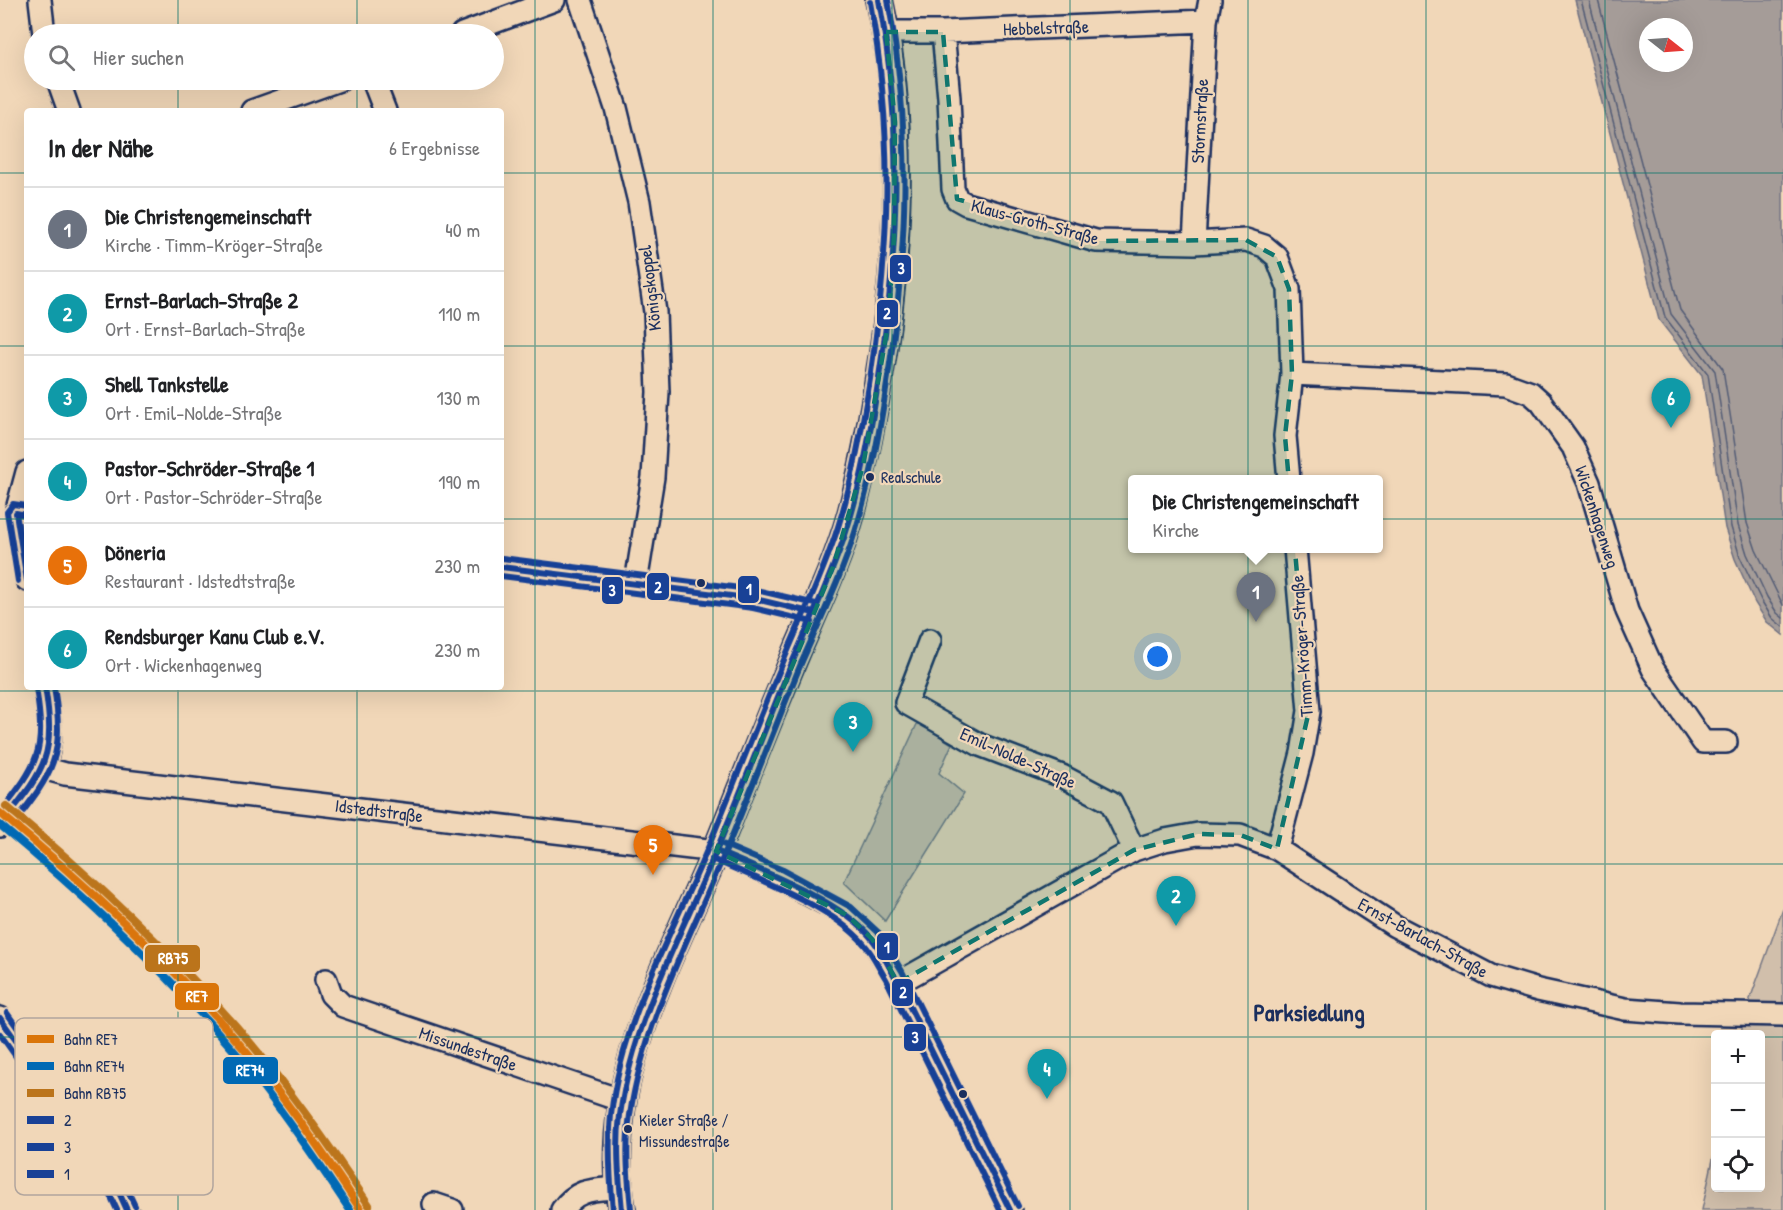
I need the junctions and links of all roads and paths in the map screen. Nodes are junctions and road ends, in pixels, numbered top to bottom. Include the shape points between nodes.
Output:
1 (40, 0) edge
2 (554, 0) edge
3 (580, 0) edge
4 (879, 0) edge
5 (1210, 0) edge
6 (1206, 21) junction
7 (43, 24) edge
8 (489, 24) edge
9 (886, 32) junction
10 (944, 32) junction
11 (62, 90) edge
12 (311, 90) edge
13 (377, 90) edge
14 (68, 108) edge
15 (260, 108) edge
16 (384, 108) edge
17 (1194, 243) junction
18 (1293, 374) junction
19 (1289, 475) edge
20 (24, 481) edge
21 (14, 513) edge
22 (1295, 553) edge
23 (24, 565) edge
24 (504, 567) edge
25 (636, 583) junction
26 (814, 613) junction
27 (930, 640) dead end
28 (46, 690) edge
29 (1726, 742) dead end
30 (43, 768) junction
31 (0, 826) edge
32 (1277, 849) junction
33 (716, 850) junction
34 (1134, 850) junction
35 (326, 980) dead end
36 (898, 983) junction
37 (1783, 1015) edge
38 (0, 1018) edge
39 (15, 1039) edge
40 (623, 1101) junction
41 (120, 1195) edge
42 (620, 1199) edge
43 (127, 1210) edge
44 (562, 1210) edge
45 (1010, 1210) edge

1 - 7 street
2 - 8 street
3 - 25 street, Königskoppel via 616,108 639,202 655,312 658,392 653,466
4 - 9 main road
5 - 6 street, Stormstraße
6 - 10 street, Hebbelstraße
6 - 17 street, Stormstraße
9 - 10 street, Hebbelstraße
9 - 26 main road via 896,122 888,325 853,506
10 - 17 street, Klaus-Groth-Straße via 953,189 957,199 1096,241
11 - 14 street
12 - 15 street
13 - 16 street
17 - 18 street, Klaus-Groth-Straße via 1246,240 1264,246 1277,257 1289,289
18 - 19 street via 1285,436
18 - 29 street, Wickenhagenweg via 1506,384 1531,393 1573,447 1585,474 1627,611 1653,669 1703,742
20 - 21 street
21 - 23 street
22 - 32 street, Timm-Kröger-Straße via 1309,711
24 - 25 street
25 - 26 street via 755,599
26 - 33 main road
27 - 34 street, Emil-Nolde-Straße via 906,703 981,745 1062,776 1111,802
28 - 30 street via 49,742
30 - 31 street
30 - 33 street, Idstedtstraße via 65,774
32 - 34 street, Ernst-Barlach-Straße via 1240,835 1198,834
32 - 37 street, Ernst-Barlach-Straße via 1395,927 1491,976 1625,1009
33 - 36 street, Idstedtstraße via 848,915 872,939
33 - 40 main road via 657,985 633,1051
34 - 36 street, Ernst-Barlach-Straße
35 - 40 street, Missundestraße via 331,994 343,1006
36 - 45 street, Idstedtstraße
38 - 39 street
40 - 42 main road via 617,1145
41 - 43 street
42 - 44 street via 586,1191 570,1198

